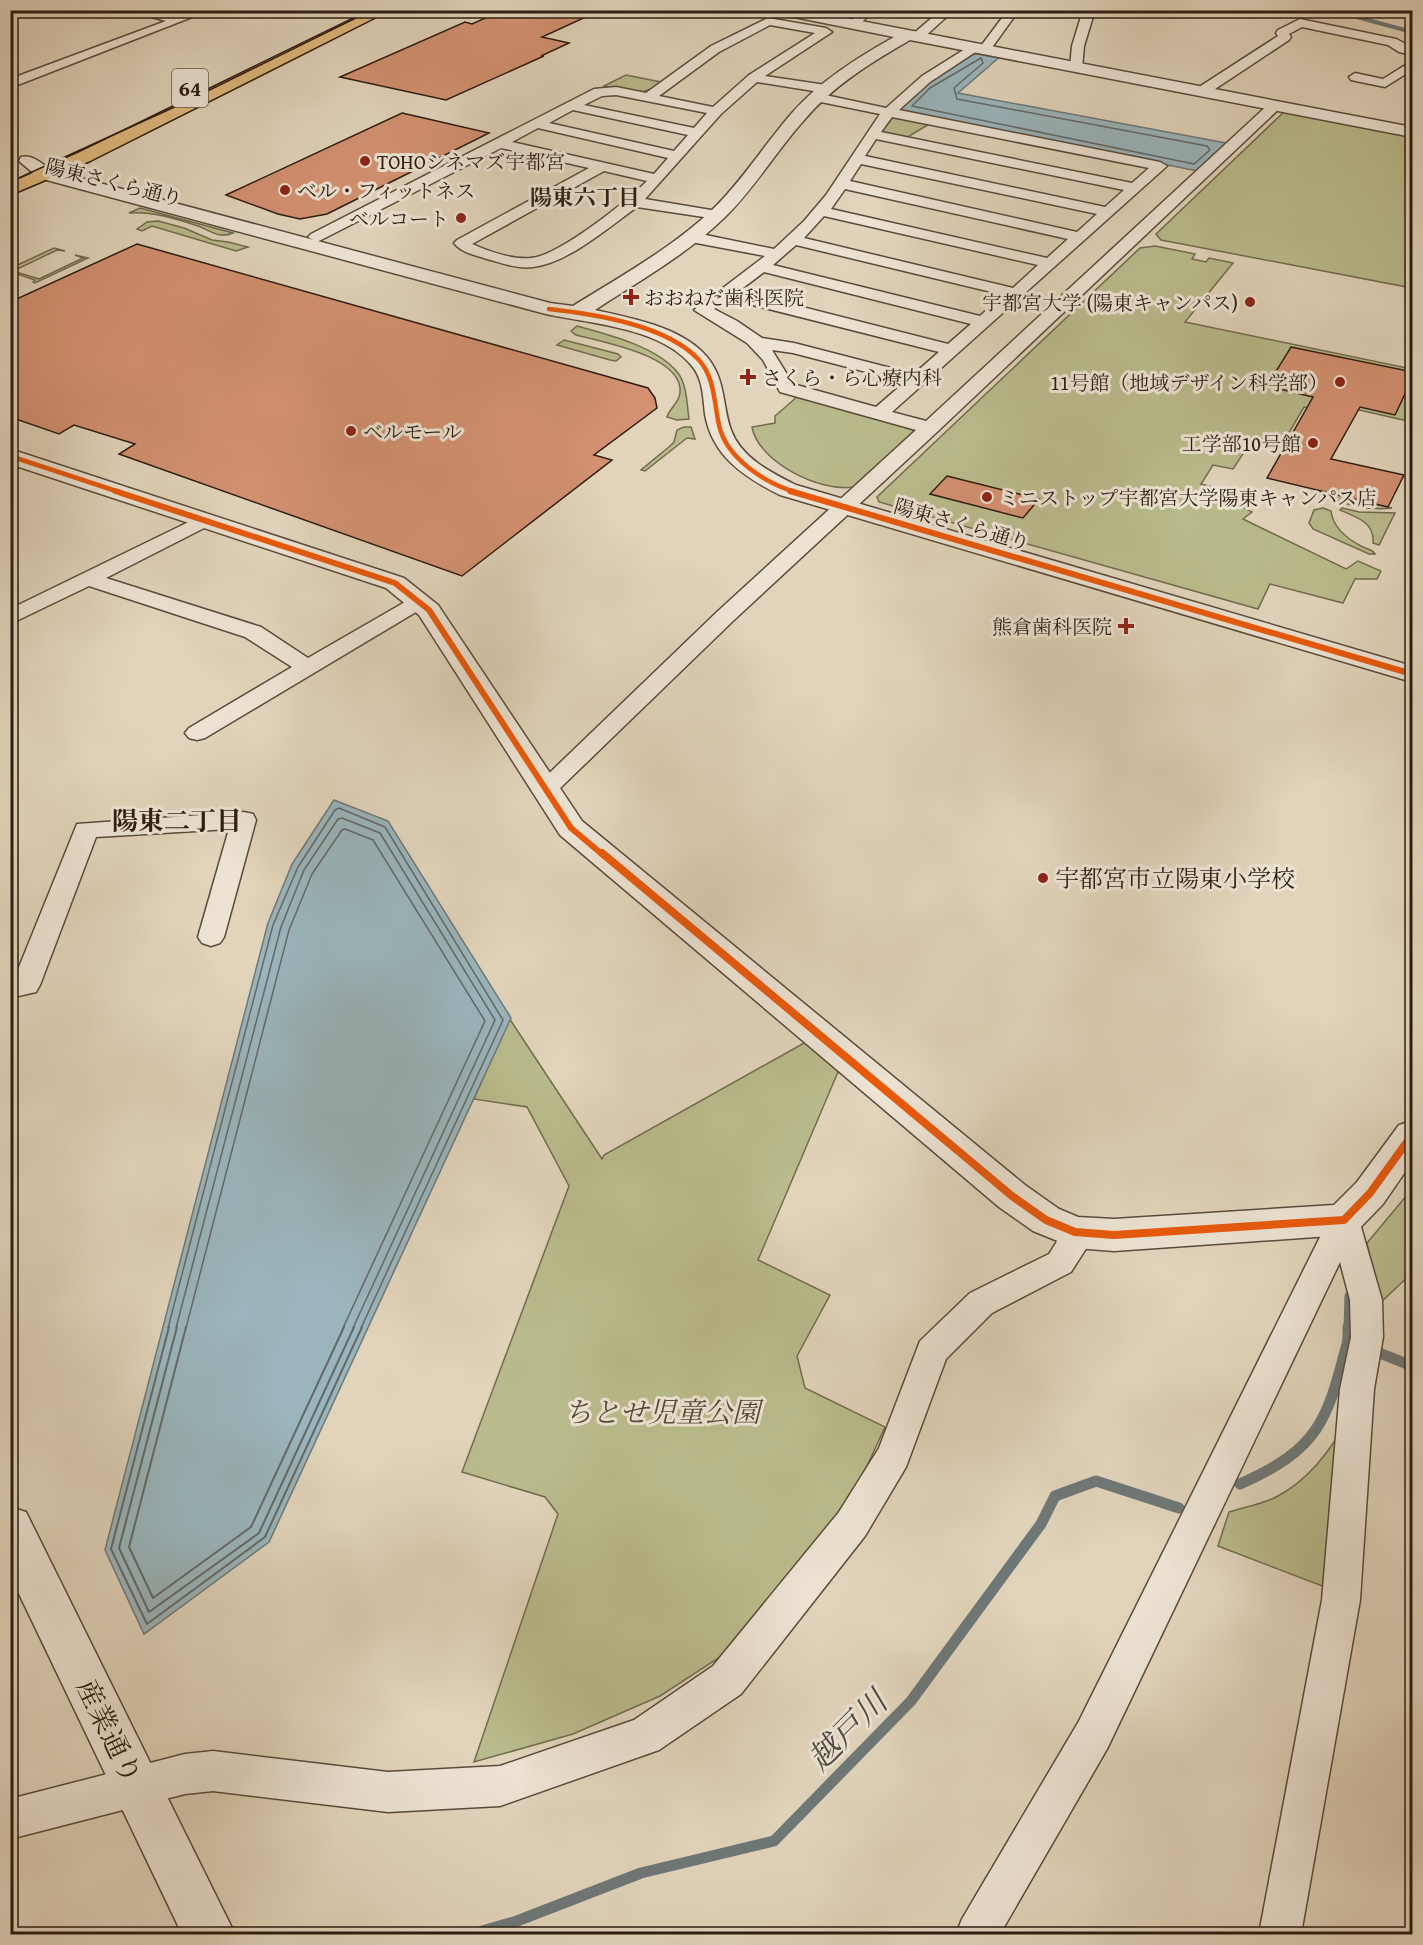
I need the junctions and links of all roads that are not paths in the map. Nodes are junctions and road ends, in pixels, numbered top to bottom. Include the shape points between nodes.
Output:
1 (132, 10) edge
2 (205, 10) edge
3 (351, 10) edge
4 (383, 10) edge
5 (779, 10) edge
6 (869, 10) edge
7 (949, 10) edge
8 (1014, 10) edge
9 (1089, 10) edge
10 (178, 20) junction
11 (854, 24) junction
12 (912, 36) junction
13 (979, 49) junction
14 (1413, 51) edge
15 (1413, 65) edge
16 (1076, 68) junction
17 (1355, 77) dead end
18 (753, 78) junction
19 (10, 84) edge
20 (1200, 92) junction
21 (821, 93) junction
22 (174, 95) dead end
23 (649, 97) junction
24 (572, 106) junction
25 (1275, 106) junction
26 (716, 111) junction
27 (889, 112) junction
28 (536, 124) junction
29 (1413, 132) edge
30 (697, 133) junction
31 (872, 134) junction
32 (499, 143) junction
33 (677, 156) junction
34 (27, 157) edge
35 (858, 159) junction
36 (63, 166) junction
37 (600, 167) junction
38 (10, 169) edge
39 (45, 174) junction
40 (657, 179) junction
41 (842, 184) junction
42 (1135, 188) junction
43 (10, 190) edge
44 (634, 202) junction
45 (821, 211) junction
46 (1107, 212) junction
47 (717, 215) junction
48 (1085, 232) junction
49 (316, 237) junction
50 (691, 237) junction
51 (1136, 237) junction
52 (793, 240) junction
53 (777, 254) junction
54 (1050, 263) junction
55 (761, 267) junction
56 (726, 293) junction
57 (1015, 293) junction
58 (578, 312) junction
59 (982, 322) junction
60 (759, 343) junction
61 (951, 350) junction
62 (918, 380) junction
63 (879, 414) junction
64 (931, 428) junction
65 (10, 456) edge
66 (844, 507) junction
67 (203, 520) junction
68 (88, 579) junction
69 (419, 602) junction
70 (10, 618) edge
71 (308, 668) junction
72 (1413, 674) edge
73 (197, 733) dead end
74 (546, 789) junction
75 (211, 937) dead end
76 (10, 988) edge
77 (1407, 1154) edge
78 (1344, 1220) junction
79 (1075, 1232) junction
80 (10, 1527) edge
81 (137, 1787) junction
82 (10, 1819) edge
83 (209, 1935) edge
84 (976, 1935) edge
85 (1280, 1935) edge

1 - 10 street
2 - 10 street
3 - 22 main road, 64
4 - 36 main road, 64
5 - 11 street
6 - 11 street
7 - 12 street
8 - 13 street
9 - 16 street via 1077,46
10 - 19 street
11 - 12 street
12 - 13 street
12 - 21 street
13 - 16 street
13 - 27 street via 926,79
14 - 20 street via 1392,42 1300,23 1282,33 1285,37
15 - 17 street via 1384,83
16 - 20 street
18 - 21 street
18 - 23 street via 826,32 768,21 715,50
18 - 26 street
20 - 25 street
21 - 27 street
21 - 47 street
23 - 24 street via 599,92
23 - 26 street
24 - 28 street
24 - 30 street
25 - 29 street
25 - 51 street
26 - 30 street
27 - 31 street
27 - 42 street via 1160,166
28 - 32 street
28 - 33 street
30 - 33 street
31 - 35 street
31 - 42 street
32 - 37 street
32 - 49 street
33 - 40 street
34 - 36 street, 陽東さくら通り
34 - 38 main road
34 - 39 street, 陽東さくら通り
35 - 41 street
35 - 46 street
36 - 39 main road, 64
36 - 49 street, 陽東さくら通り
37 - 40 street
37 - 44 street via 462,243 468,248 540,263
39 - 43 main road, 64
39 - 58 street, 陽東さくら通り via 549,309
40 - 44 street
41 - 45 street
41 - 48 street
42 - 46 street
44 - 47 street
45 - 52 street
45 - 54 street
46 - 48 street
47 - 50 street
48 - 51 street
48 - 54 street
49 - 58 street, 陽東さくら通り via 559,302
50 - 53 street
50 - 58 street
51 - 64 street
52 - 53 street
52 - 57 street
53 - 55 street
54 - 57 street
55 - 56 street
55 - 59 street
56 - 60 street via 702,310 728,321
56 - 61 street
57 - 59 street
58 - 66 street, 陽東さくら通り via 640,328 682,347 708,375 720,430 732,452 766,479 788,490
59 - 61 street
60 - 62 street via 794,348
60 - 63 street via 774,362 786,388
61 - 62 street
62 - 63 street
63 - 64 street
64 - 66 street
65 - 67 street
66 - 72 street, 陽東さくら通り
66 - 74 street via 680,657
67 - 68 street
67 - 69 street via 395,583
68 - 70 street
68 - 71 street via 253,632
69 - 71 street
69 - 74 street via 429,610
71 - 73 street
74 - 79 street via 572,828 593,848 1012,1196 1046,1220
75 - 76 street via 244,820 86,830 26,985
77 - 78 street
78 - 79 street via 1114,1235
78 - 84 street via 1093,1735
78 - 85 street via 1366,1300 1363,1355 1341,1600
79 - 81 street via 1060,1263 981,1303 932,1351 894,1456 852,1524 727,1680 645,1736 500,1786 388,1792 213,1771
80 - 81 street, 産業通り
81 - 82 street
81 - 83 street, 産業通り

